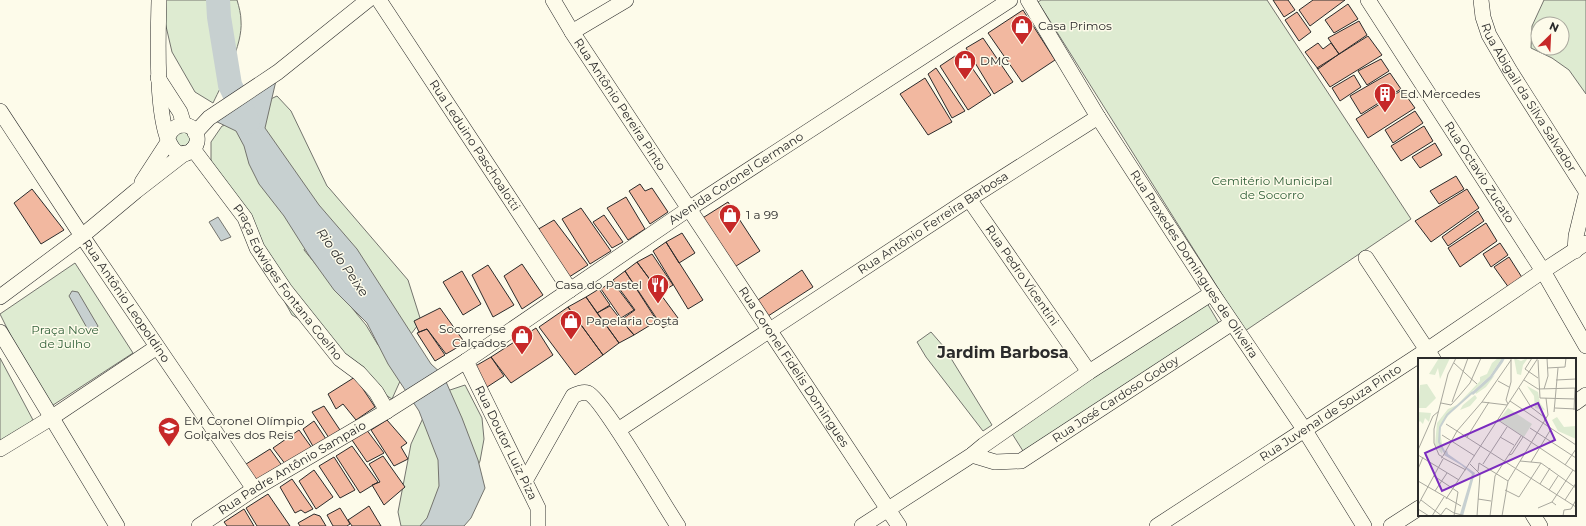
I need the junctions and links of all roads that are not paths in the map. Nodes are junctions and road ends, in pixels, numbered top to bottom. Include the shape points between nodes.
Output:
1 (158, 0) edge
2 (368, 0) edge
3 (379, 0) edge
4 (553, 0) edge
5 (626, 0) edge
6 (1010, 0) edge
7 (1028, 0) edge
8 (1368, 0) edge
9 (1481, 0) edge
10 (572, 32) junction
11 (158, 78) junction
12 (0, 111) edge
13 (1098, 117) junction
14 (4, 127) edge
15 (190, 129) junction
16 (168, 139) junction
17 (189, 151) junction
18 (136, 191) junction
19 (1586, 191) edge
20 (1586, 195) edge
21 (969, 199) junction
22 (690, 208) junction
23 (82, 236) junction
24 (1580, 247) edge
25 (1366, 258) dead end
26 (1542, 271) junction
27 (570, 290) junction
28 (1212, 293) junction
29 (0, 297) edge
30 (1232, 323) junction
31 (0, 332) edge
32 (769, 332) junction
33 (1586, 346) edge
34 (158, 347) junction
35 (1430, 354) edge
36 (1418, 361) edge
37 (462, 364) junction
38 (1088, 372) junction
39 (1586, 396) edge
40 (1576, 402) edge
41 (390, 409) junction
42 (51, 418) junction
43 (1304, 429) junction
44 (618, 430) junction
45 (0, 450) edge
46 (972, 455) junction
47 (525, 481) junction
48 (254, 489) junction
49 (1418, 509) edge
50 (887, 510) junction
51 (1534, 516) edge
52 (117, 526) edge
53 (199, 526) edge
54 (538, 526) edge
55 (678, 526) edge
56 (862, 526) edge
57 (899, 526) edge
58 (1157, 526) edge
59 (1364, 526) edge
60 (1391, 526) edge
61 (1540, 526) edge

1 - 11 street
2 - 15 street via 278,72
3 - 27 street, Rua Leduino Paschoalotti
4 - 10 street, Rua Antônio Pereira Pinto
5 - 10 street
6 - 22 street, Avenida Coronel Germano
7 - 13 street, Rua Praxedes Domingues de Oliveira
8 - 26 street, Rua Octavio Zucato
9 - 19 street, Rua Abigail da Silva Salvador via 1489,35
10 - 22 street, Rua Antônio Pereira Pinto
11 - 15 street
11 - 16 street via 163,124
12 - 14 street, Rua Antônio Leopoldino
13 - 21 street, Rua Antônio Ferreira Barbosa
13 - 28 street, Rua Praxedes Domingues de Oliveira
14 - 23 street, Rua Antônio Leopoldino
15 - 16 street via 176,127 172,129
15 - 17 street via 197,141
16 - 17 street via 173,150 181,154
16 - 18 street
17 - 18 street
17 - 41 street, Praça Edwiges Fontana Coelho via 245,218 257,248 285,290 340,359 359,373
18 - 23 street
20 - 24 street via 1576,236
21 - 32 street, Rua Antônio Ferreira Barbosa
21 - 38 street, Rua Pedro Vicentini
22 - 27 street, Avenida Coronel Germano
22 - 32 street, Rua Coronel Fidelis Domingues
23 - 29 street
23 - 34 street, Rua Antônio Leopoldino
24 - 26 street, Rua Juvenal de Souza Pinto
25 - 35 street
26 - 33 street, Rua Octavio Zucato
26 - 35 street, Rua Juvenal de Souza Pinto
27 - 37 street, Avenida Coronel Germano
28 - 30 street, Rua Praxedes Domingues de Oliveira
28 - 38 street
30 - 43 street, Rua Praxedes Domingues de Oliveira
30 - 46 street, Rua José Cardoso Godoy via 1021,461 995,462
31 - 42 street
32 - 44 street, Rua Antônio Ferreira Barbosa
32 - 50 street, Rua Coronel Fidelis Domingues
34 - 42 street
34 - 48 street, Rua Antônio Leopoldino
36 - 43 street, Rua Juvenal de Souza Pinto
37 - 41 street, Rua Padre Antônio Sampaio
37 - 47 street, Rua Doutor Luiz Piza
38 - 46 street
39 - 40 street
41 - 48 street, Rua Padre Antônio Sampaio
42 - 45 street
42 - 52 street
43 - 58 street, Rua Juvenal de Souza Pinto
43 - 59 street, Rua Praxedes Domingues de Oliveira
44 - 47 street via 588,393 573,396
44 - 55 street
46 - 50 street
47 - 54 street, Rua Doutor Luiz Piza via 538,508
48 - 53 street, Rua Padre Antônio Sampaio
49 - 60 street
50 - 56 street
50 - 57 street, Rua Coronel Fidelis Domingues
51 - 61 street

